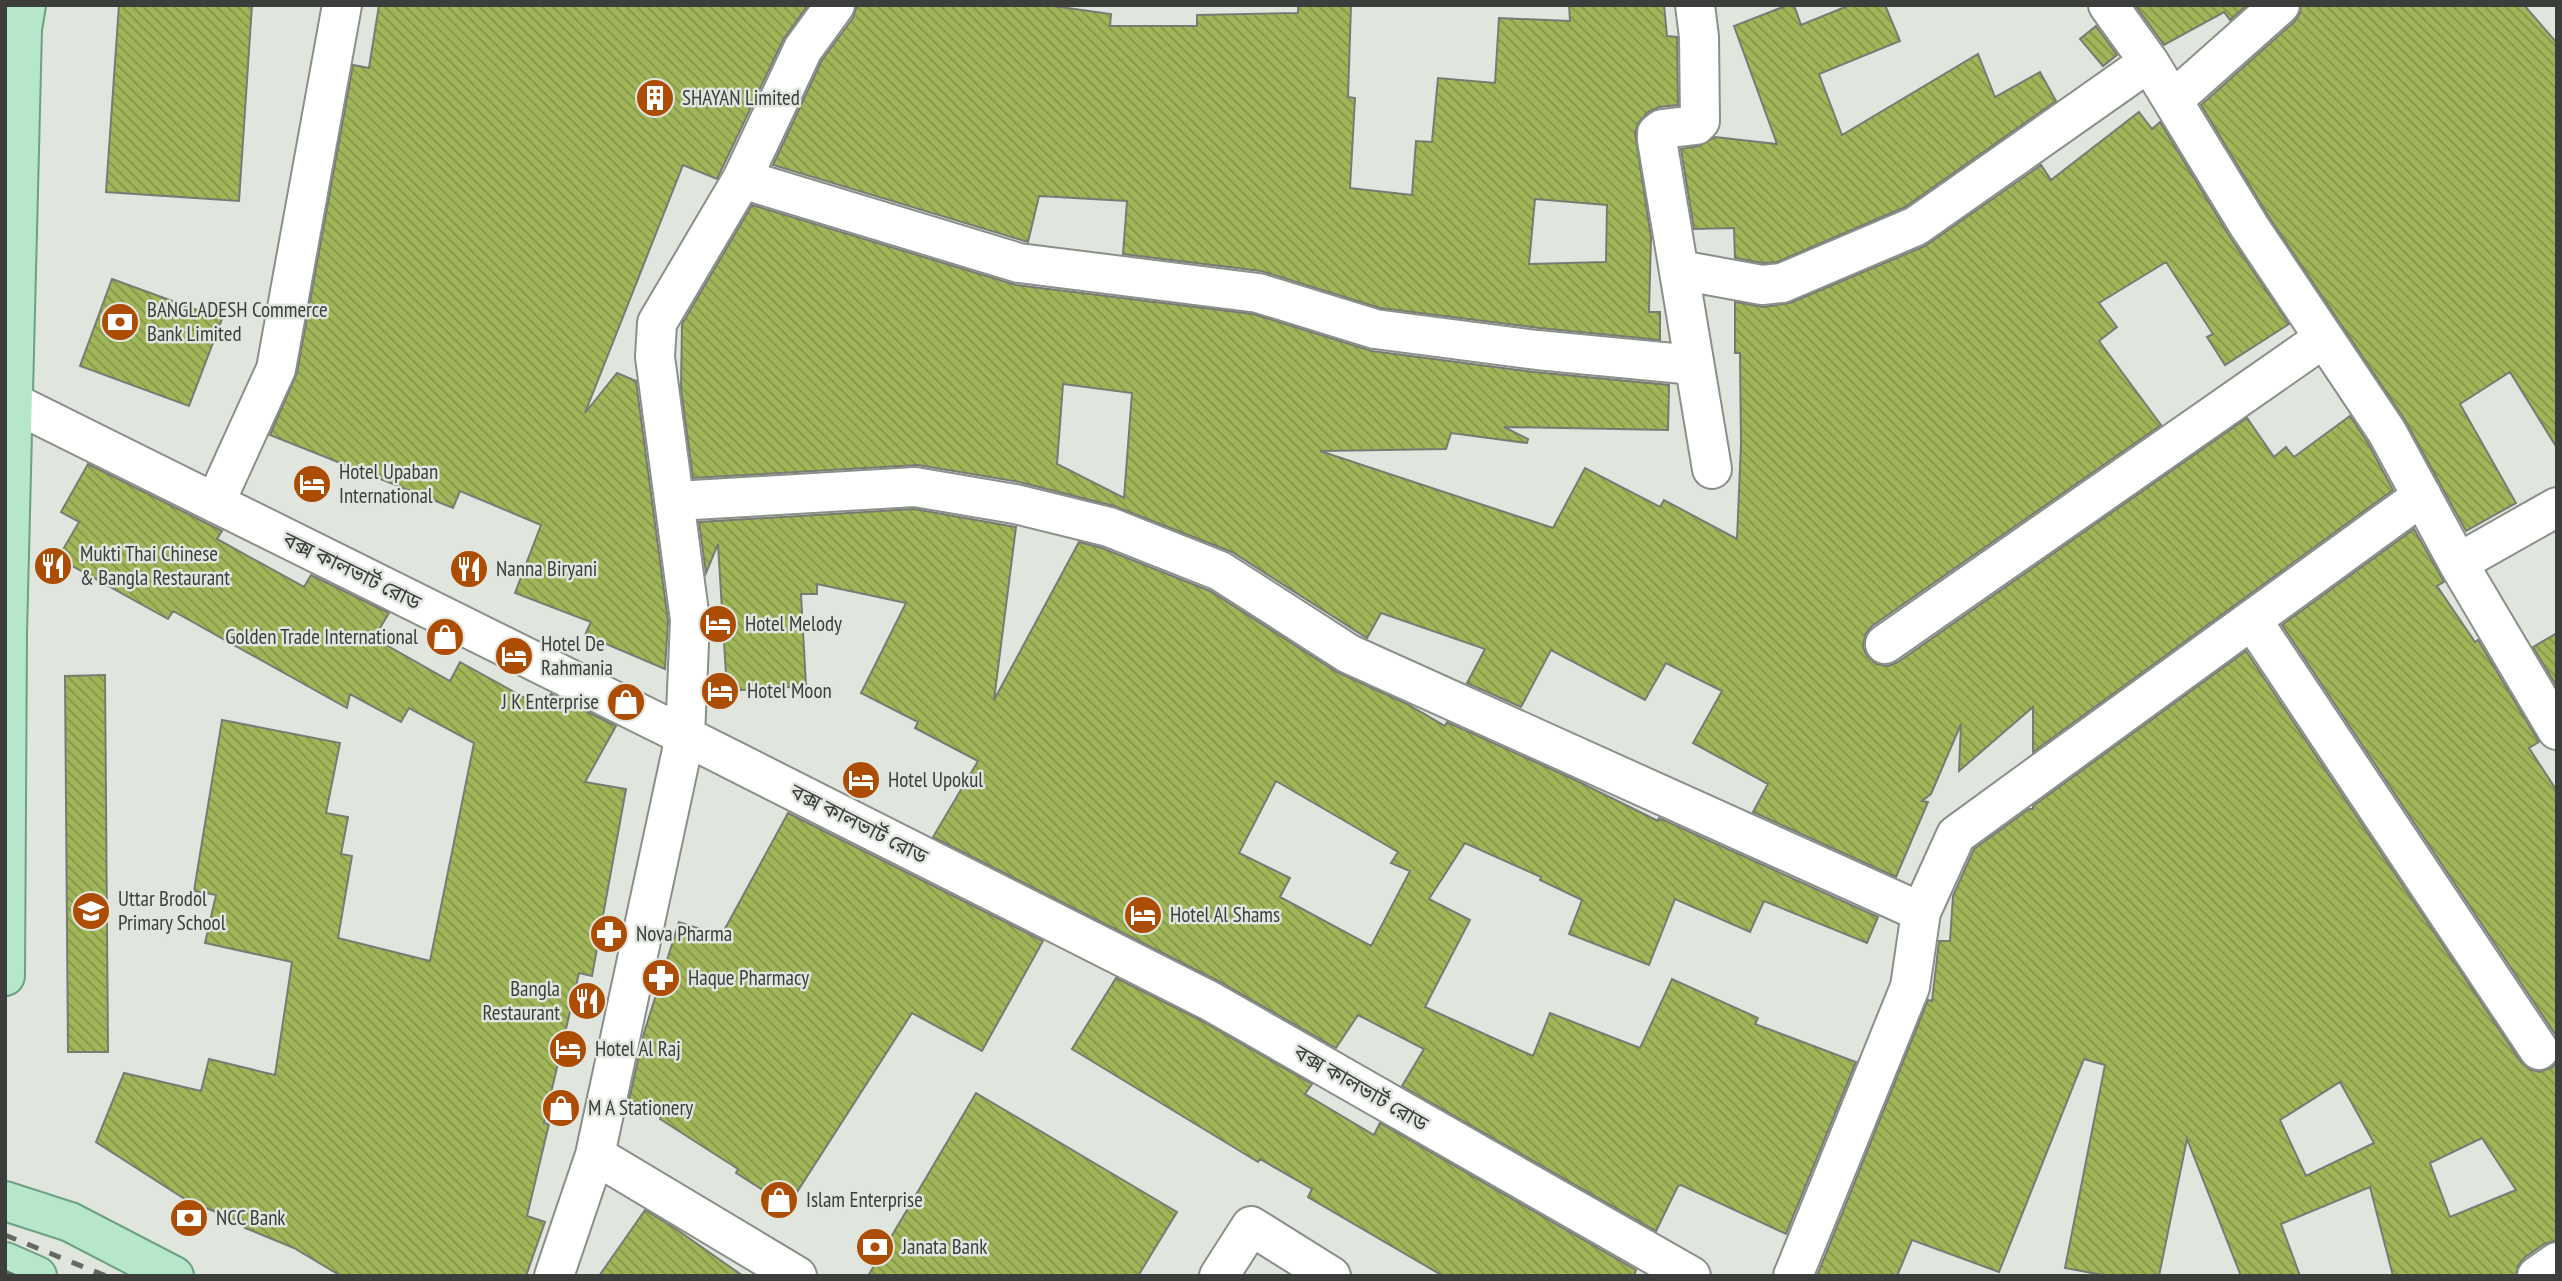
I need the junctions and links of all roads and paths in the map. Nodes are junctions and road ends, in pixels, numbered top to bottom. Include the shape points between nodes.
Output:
1 (26, 5) edge
2 (342, 5) edge
3 (835, 5) edge
4 (1695, 5) edge
5 (2108, 5) edge
6 (2280, 5) edge
7 (2149, 62) junction
8 (2173, 100) junction
9 (742, 179) junction
10 (1680, 270) junction
11 (2324, 338) junction
12 (1694, 365) junction
13 (12, 401) junction
14 (1712, 469) dead end
15 (2422, 496) junction
16 (676, 500) junction
17 (215, 503) junction
18 (2557, 507) edge
19 (2458, 563) junction
20 (2252, 620) junction
21 (1885, 644) dead end
22 (2557, 730) edge
23 (685, 736) junction
24 (1922, 912) junction
25 (5, 976) edge
26 (2539, 1050) dead end
27 (595, 1155) junction
28 (5, 1201) edge
29 (5, 1262) edge
30 (2557, 1262) edge
31 (37, 1276) edge
32 (174, 1276) edge
33 (554, 1276) edge
34 (797, 1276) edge
35 (1219, 1276) edge
36 (1331, 1276) edge
37 (1691, 1276) edge
38 (1793, 1276) edge
39 (2537, 1276) edge

1 - 13 main road
2 - 17 street via 276,369
3 - 9 street via 803,48
4 - 10 street via 1700,121 1657,132
5 - 7 street
6 - 8 street
7 - 8 street
7 - 10 street via 1916,226 1782,283 1762,285
8 - 11 street
9 - 12 street via 1019,263 1258,293 1375,329
9 - 16 street via 657,323 655,357
10 - 12 street
11 - 15 street via 2387,432
11 - 21 street
12 - 14 street
13 - 17 street, বক্স কালভার্ট রোড
13 - 25 main road
15 - 19 street
15 - 20 street
16 - 23 street via 691,620
16 - 24 street via 915,487 1015,504 1109,527 1220,571 1349,654
17 - 23 street, বক্স কালভার্ট রোড
18 - 19 street
19 - 22 street
20 - 24 street via 1956,835
20 - 26 street
23 - 27 street
23 - 37 street, বক্স কালভার্ট রোড via 1210,1001
24 - 38 street via 1910,987
27 - 33 street
27 - 34 street
28 - 32 main road via 70,1222
29 - 31 main road
30 - 39 street
35 - 36 street via 1251,1226

